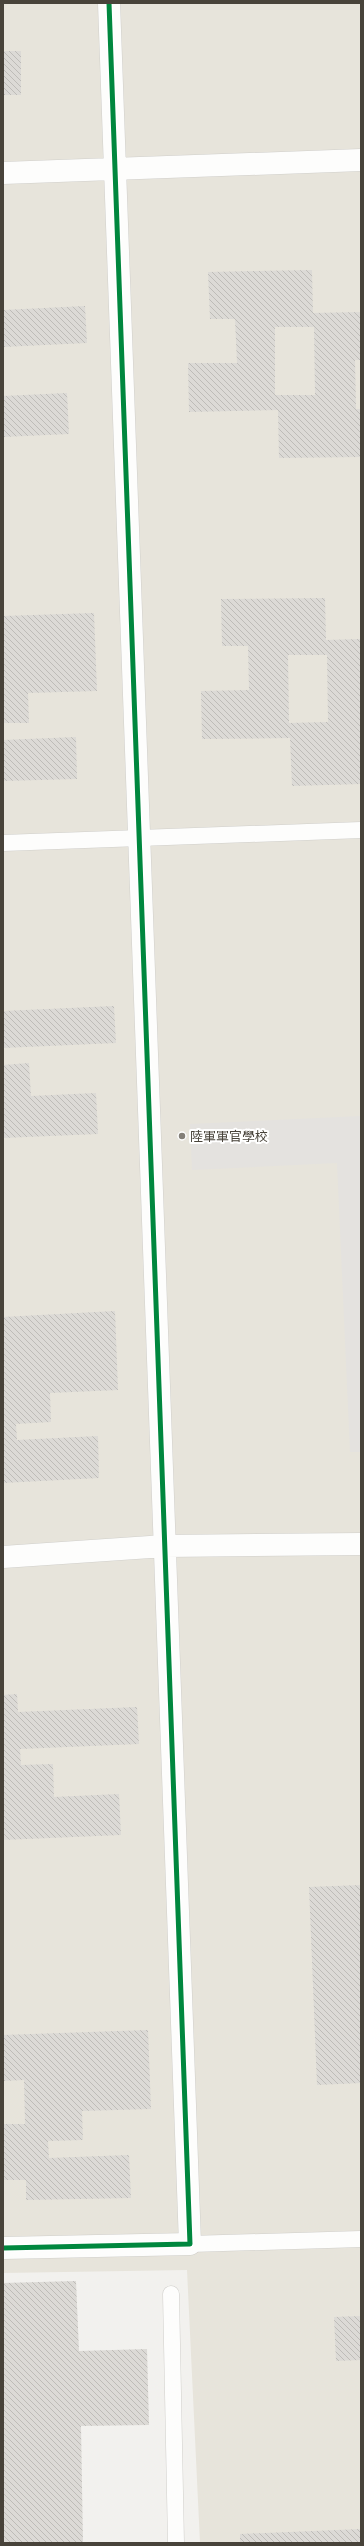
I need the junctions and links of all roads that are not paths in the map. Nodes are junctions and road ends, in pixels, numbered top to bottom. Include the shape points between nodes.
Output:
1 (109, 3) edge
2 (361, 160) edge
3 (116, 170) junction
4 (3, 173) edge
5 (361, 830) edge
6 (140, 837) junction
7 (3, 843) edge
8 (361, 1544) edge
9 (165, 1546) junction
10 (3, 1557) edge
11 (361, 2239) edge
12 (190, 2244) junction
13 (3, 2248) edge
14 (171, 2294) dead end
15 (176, 2543) edge

1 - 3 street
2 - 3 street
3 - 4 street
3 - 6 street
5 - 6 lane
6 - 7 lane
6 - 9 street
8 - 9 street
9 - 10 street
9 - 12 street
11 - 12 lane
12 - 13 street
14 - 15 lane

